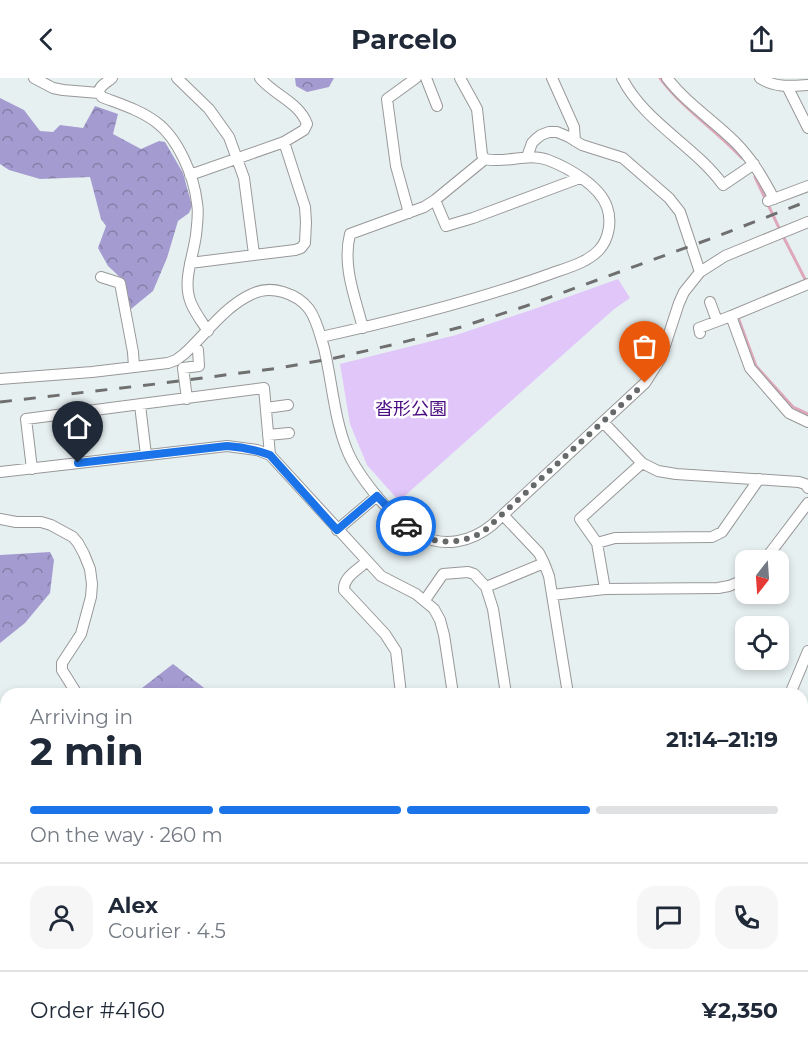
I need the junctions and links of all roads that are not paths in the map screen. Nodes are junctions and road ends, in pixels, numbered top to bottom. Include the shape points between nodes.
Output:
1 (34, 78) edge
2 (112, 78) edge
3 (177, 78) edge
4 (260, 78) edge
5 (426, 78) edge
6 (460, 78) edge
7 (552, 78) edge
8 (622, 78) edge
9 (667, 78) edge
10 (760, 78) edge
11 (411, 79) edge
12 (808, 85) edge
13 (787, 86) junction
14 (99, 93) junction
15 (438, 106) dead end
16 (808, 128) edge
17 (575, 141) junction
18 (284, 142) junction
19 (527, 157) junction
20 (237, 158) junction
21 (485, 159) junction
22 (754, 164) junction
23 (190, 175) junction
24 (580, 178) junction
25 (808, 186) edge
26 (435, 200) junction
27 (409, 213) junction
28 (808, 222) edge
29 (254, 254) junction
30 (190, 263) junction
31 (700, 272) junction
32 (101, 277) dead end
33 (806, 285) edge
34 (710, 302) dead end
35 (731, 316) junction
36 (717, 321) junction
37 (363, 328) junction
38 (208, 331) junction
39 (700, 333) dead end
40 (321, 337) junction
41 (193, 346) junction
42 (134, 367) junction
43 (0, 379) edge
44 (187, 399) junction
45 (140, 405) junction
46 (288, 405) dead end
47 (266, 408) junction
48 (603, 422) junction
49 (808, 422) edge
50 (289, 433) dead end
51 (268, 435) junction
52 (146, 455) junction
53 (270, 455) junction
54 (642, 463) junction
55 (32, 469) junction
56 (0, 472) edge
57 (759, 479) junction
58 (808, 488) edge
59 (377, 496) junction
60 (808, 503) edge
61 (503, 515) junction
62 (0, 519) edge
63 (337, 530) junction
64 (597, 543) junction
65 (772, 550) edge
66 (366, 562) junction
67 (544, 563) junction
68 (735, 584) edge
69 (486, 588) junction
70 (606, 589) junction
71 (552, 595) junction
72 (425, 600) junction
73 (808, 651) edge
74 (73, 688) edge
75 (401, 688) edge
76 (452, 688) edge
77 (505, 688) edge
78 (567, 688) edge
79 (793, 688) edge

1 - 14 street via 63,90
2 - 14 street via 101,86
3 - 20 street via 209,110 229,137
4 - 18 street via 295,108 307,124
5 - 15 street
6 - 21 street via 477,109
7 - 17 street via 574,127
8 - 22 street via 644,110 723,185
9 - 22 street
10 - 13 street
11 - 27 street via 387,99 396,166
12 - 13 street
13 - 16 street
14 - 23 street via 160,124 181,152
17 - 19 street via 549,132 532,143
17 - 31 street via 623,158 669,198 680,212
18 - 20 street
18 - 29 street via 305,207 305,243 295,250
19 - 21 street
19 - 24 street via 550,161
20 - 23 street
20 - 29 street via 244,178
21 - 26 street
22 - 25 street via 771,200
23 - 30 street via 198,219
24 - 26 street via 446,226
24 - 37 street via 600,193 609,212 605,242 588,259 505,289
26 - 27 street
27 - 37 street via 350,234 348,270
28 - 31 street via 725,256
29 - 30 street
30 - 38 street via 188,294
31 - 48 street via 684,292 654,371
32 - 42 street via 120,283
33 - 35 street
34 - 36 street
35 - 36 street
35 - 49 street via 750,368 789,413
36 - 39 street via 699,328
37 - 40 street
38 - 40 street via 244,297 268,290 287,293 304,304
38 - 41 street
40 - 59 street via 346,448 357,471
41 - 42 street via 168,363
41 - 44 street via 198,350 199,366 183,368
42 - 43 street
44 - 45 street
44 - 47 street via 264,388
45 - 52 street
45 - 55 street via 26,419
46 - 47 street
47 - 51 street
48 - 54 street
48 - 61 street
50 - 51 street
51 - 53 street
52 - 53 street via 227,446
52 - 55 street
53 - 63 street
54 - 57 street via 676,474
54 - 64 street via 580,519
55 - 56 street
57 - 58 street via 799,482
57 - 64 street via 716,536 615,538
59 - 61 street via 406,526 434,540 454,542 473,537
59 - 63 street
60 - 65 street
61 - 67 street
62 - 74 street via 51,525 73,537 84,554 90,569 91,597 81,634 62,663
63 - 66 street
64 - 70 street
66 - 72 street via 381,576
66 - 75 street via 346,580 344,590 396,651
67 - 69 street
67 - 71 street
68 - 70 street via 718,588
69 - 72 street via 468,572 443,574
69 - 77 street
70 - 71 street
71 - 78 street
72 - 76 street via 440,620
73 - 79 street

